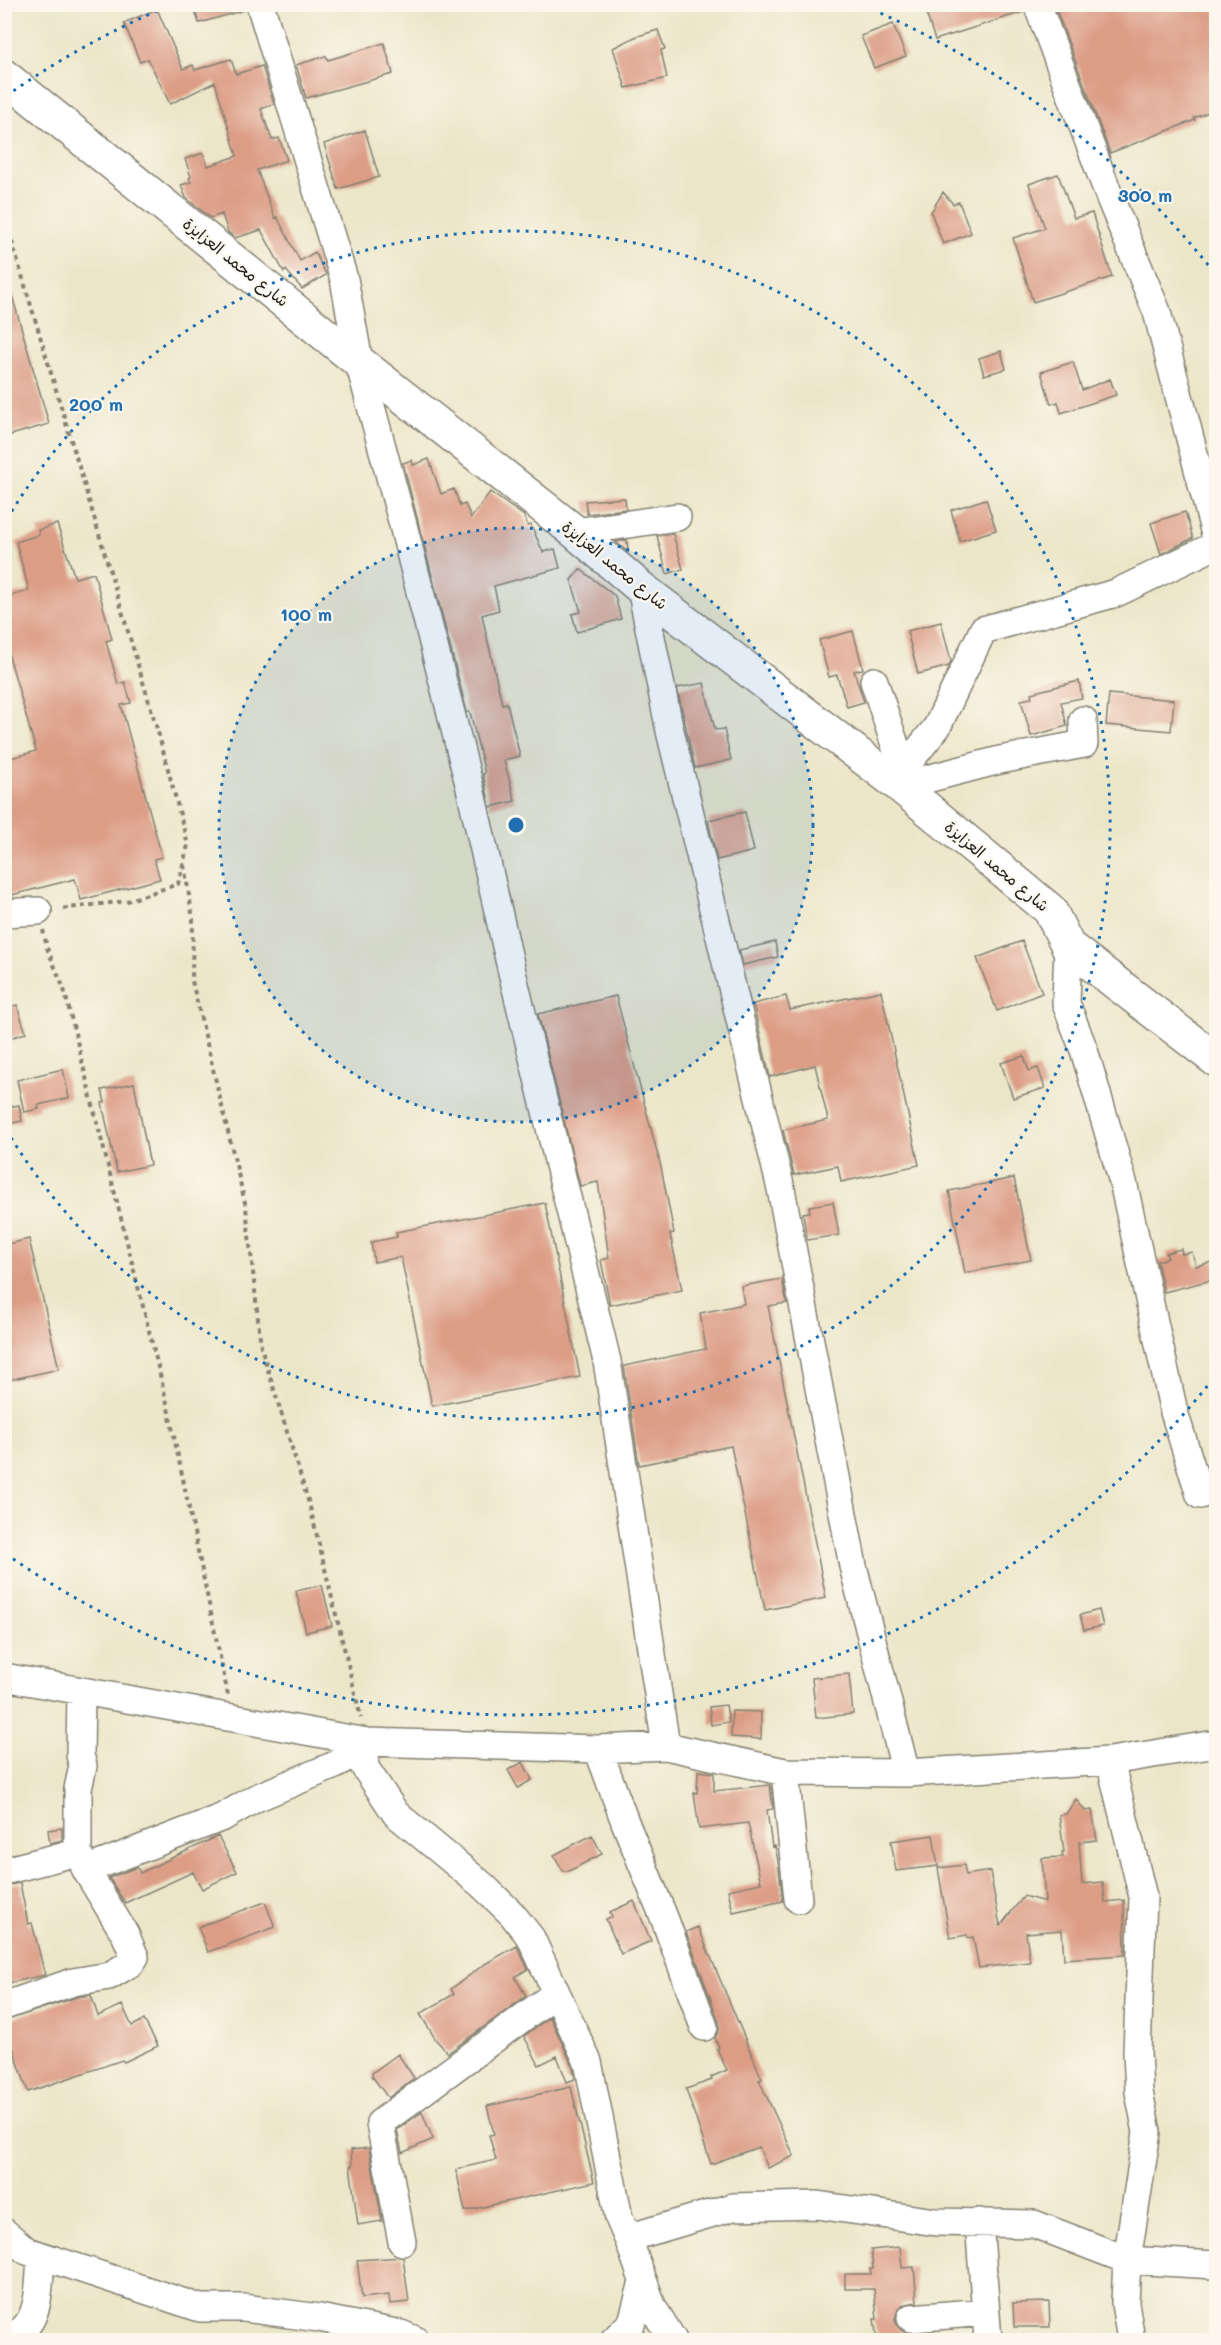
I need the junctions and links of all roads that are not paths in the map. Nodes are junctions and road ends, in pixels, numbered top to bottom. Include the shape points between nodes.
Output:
1 (260, 4) edge
2 (1037, 4) edge
3 (4, 76) edge
4 (358, 362) junction
5 (677, 518) dead end
6 (575, 532) junction
7 (1216, 538) edge
8 (1216, 545) edge
9 (641, 588) junction
10 (874, 681) dead end
11 (1083, 720) dead end
12 (902, 777) junction
13 (38, 911) road end
14 (4, 913) edge
15 (1068, 946) junction
16 (1216, 1060) edge
17 (1200, 1495) dead end
18 (4, 1677) edge
19 (81, 1692) junction
20 (367, 1742) junction
21 (1216, 1743) edge
22 (666, 1746) junction
23 (598, 1749) junction
24 (1110, 1761) junction
25 (785, 1772) junction
26 (906, 1773) junction
27 (82, 1861) junction
28 (4, 1872) edge
29 (798, 1899) dead end
30 (555, 1994) junction
31 (4, 2006) edge
32 (704, 2027) dead end
33 (979, 2222) junction
34 (4, 2232) edge
35 (629, 2241) junction
36 (402, 2242) dead end
37 (41, 2256) junction
38 (1127, 2260) junction
39 (1216, 2265) edge
40 (643, 2282) junction
41 (986, 2312) junction
42 (911, 2318) dead end
43 (4, 2339) edge
44 (415, 2340) edge
45 (614, 2340) edge
46 (673, 2340) edge
47 (988, 2340) edge
48 (1131, 2340) edge

1 - 4 street via 344,279
2 - 7 street via 1157,312
3 - 4 main road, شارع محمد العزايزة
4 - 6 main road, شارع محمد العزايزة
4 - 22 street via 470,789 607,1361
5 - 6 street
6 - 9 main road, شارع محمد العزايزة
8 - 12 street via 1116,593 983,630 937,727
9 - 12 main road, شارع محمد العزايزة
9 - 26 street via 670,731 781,1189 854,1566
10 - 12 street
11 - 12 street via 1084,744
12 - 15 main road, شارع محمد العزايزة via 1050,909
13 - 14 street
15 - 16 main road, شارع محمد العزايزة
15 - 17 street via 1066,1003 1124,1182 1174,1412
18 - 19 street
19 - 20 street
19 - 27 street via 83,1766 78,1789
20 - 23 street
20 - 27 street via 335,1765 256,1798 223,1817
20 - 30 street via 364,1766 396,1814 512,1914 531,1938
21 - 24 street
22 - 23 street
22 - 25 street
23 - 32 street
24 - 26 street
24 - 38 street via 1143,1897 1137,2052 1147,2132
25 - 26 street
25 - 29 street
27 - 28 street
27 - 31 street via 135,1956 131,1963 109,1976 73,1982
30 - 35 street via 588,2062 619,2218
30 - 36 street via 380,2123
33 - 35 street via 936,2222 817,2205 733,2207
33 - 38 street via 1034,2224
33 - 41 street
34 - 37 street via 27,2251
35 - 40 street
37 - 43 street via 36,2305 30,2320 23,2329
37 - 44 street via 200,2308 244,2307 319,2318
38 - 39 street
38 - 48 street via 1125,2303
40 - 45 street via 632,2322
40 - 46 street via 653,2308
41 - 42 street
41 - 47 street

